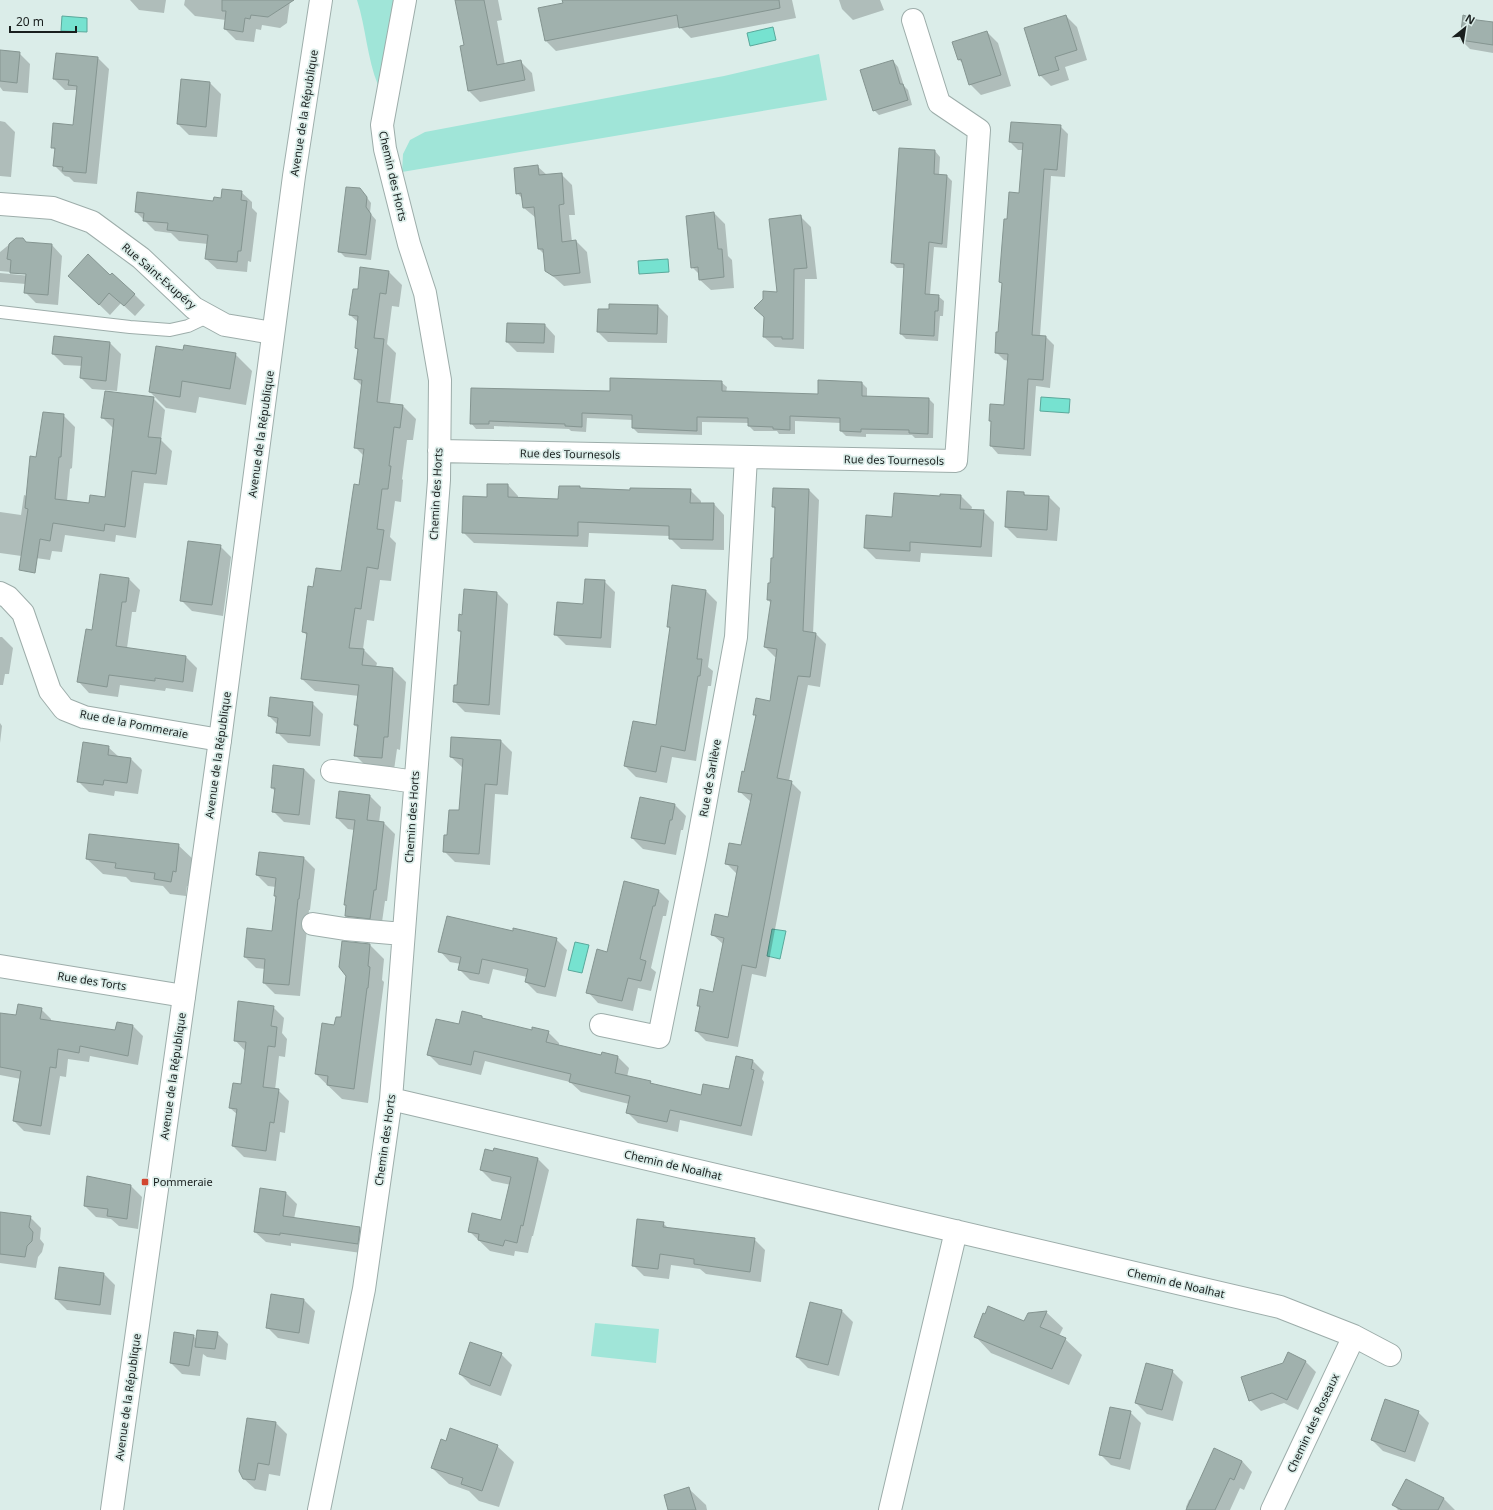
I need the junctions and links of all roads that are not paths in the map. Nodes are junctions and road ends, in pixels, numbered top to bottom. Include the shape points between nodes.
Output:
1 (320, 0) edge
2 (405, 0) edge
3 (913, 20) dead end
4 (0, 204) edge
5 (0, 312) edge
6 (209, 316) junction
7 (274, 333) junction
8 (439, 451) junction
9 (746, 457) junction
10 (0, 593) edge
11 (220, 740) junction
12 (332, 772) dead end
13 (415, 782) junction
14 (312, 924) dead end
15 (404, 934) junction
16 (0, 966) edge
17 (184, 996) junction
18 (600, 1025) dead end
19 (391, 1099) junction
20 (956, 1231) junction
21 (1354, 1336) junction
22 (1390, 1354) dead end
23 (112, 1510) edge
24 (319, 1510) edge
25 (890, 1510) edge
26 (1272, 1510) edge

1 - 7 street, Avenue de la République
2 - 8 street, Chemin des Horts via 382,126 385,149 407,237 425,293 440,380
3 - 9 street, Rue des Tournesols via 939,103 979,130 956,461
4 - 6 street, Rue Saint-Exupéry via 53,208 92,222 141,258 194,308
5 - 6 lane via 170,330 188,326
6 - 7 street, Rue Saint-Exupéry via 225,325
7 - 11 street, Avenue de la République
8 - 9 street, Rue des Tournesols
8 - 13 street, Chemin des Horts via 439,480
9 - 18 street, Rue de Sarliève via 736,637 659,1038
10 - 11 street, Rue de la Pommeraie via 8,597 23,613 50,691 64,709 84,717
11 - 17 street, Avenue de la République
12 - 13 street
13 - 15 street, Chemin des Horts
14 - 15 street
15 - 19 street, Chemin des Horts
16 - 17 street, Rue des Torts
17 - 23 street, Avenue de la République
19 - 20 street, Chemin de Noalhat
19 - 24 street, Chemin des Horts via 364,1289
20 - 21 street, Chemin de Noalhat via 1280,1307
20 - 25 street
21 - 22 street, Chemin de Noalhat
21 - 26 street, Chemin des Roseaux

